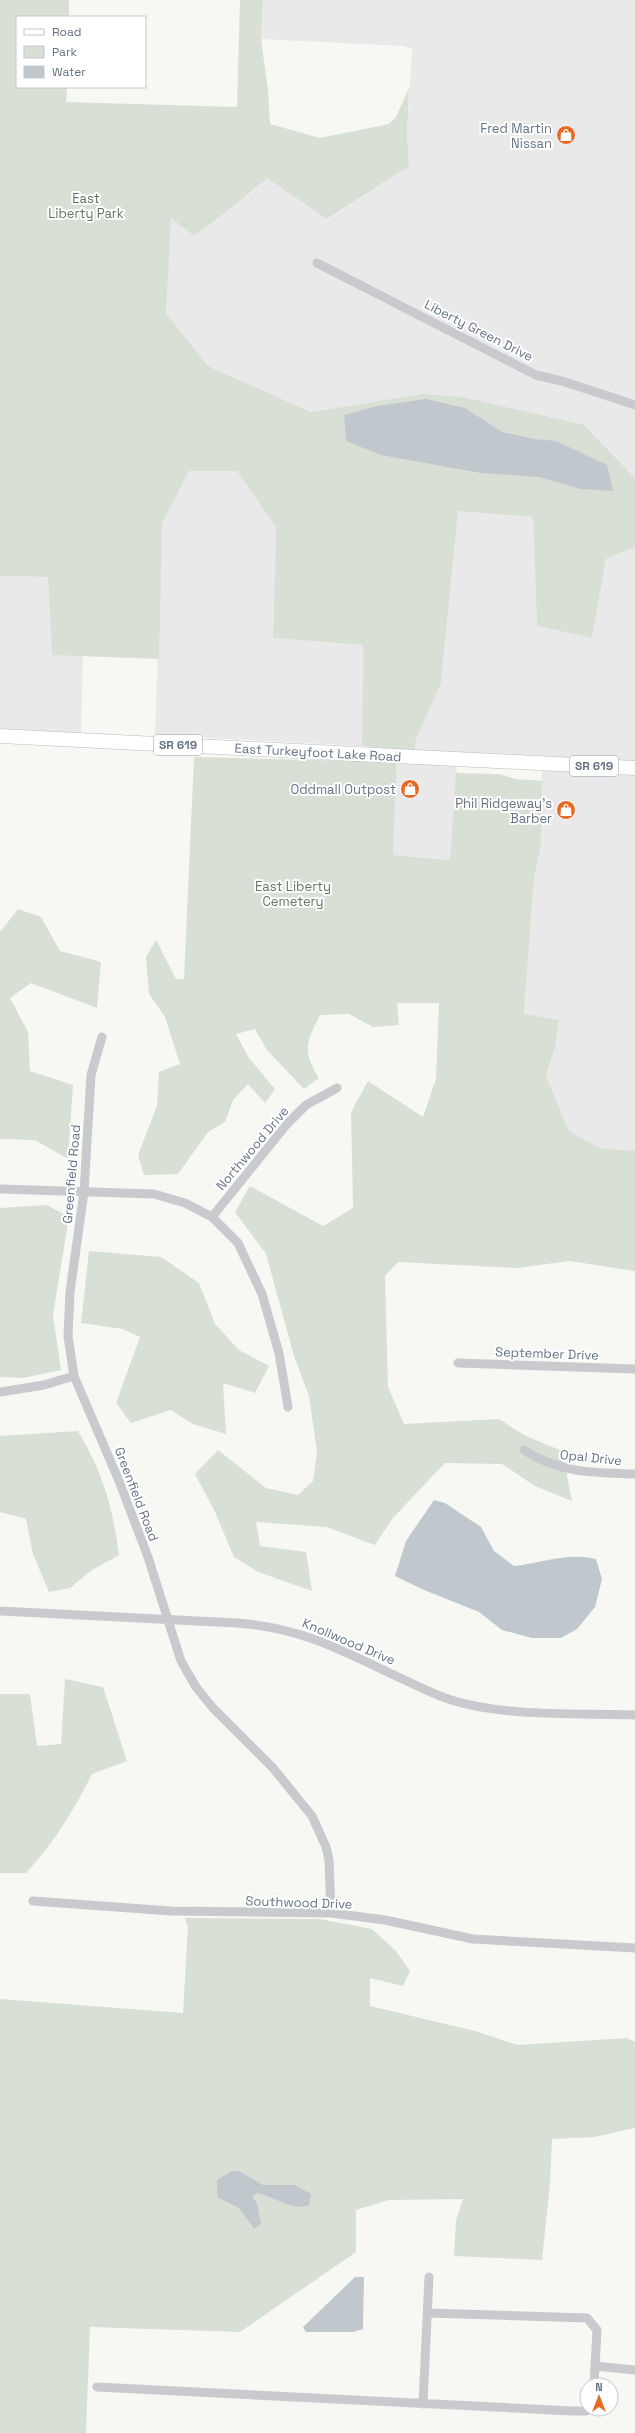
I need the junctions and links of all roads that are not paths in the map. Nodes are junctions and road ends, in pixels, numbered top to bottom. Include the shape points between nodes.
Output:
1 (317, 263) dead end
2 (635, 405) edge
3 (0, 736) edge
4 (635, 768) edge
5 (102, 1037) dead end
6 (337, 1088) dead end
7 (0, 1189) edge
8 (84, 1192) junction
9 (212, 1217) junction
10 (458, 1363) dead end
11 (635, 1369) edge
12 (74, 1376) junction
13 (0, 1392) edge
14 (288, 1407) dead end
15 (524, 1450) dead end
16 (635, 1474) edge
17 (0, 1611) edge
18 (168, 1619) junction
19 (635, 1715) edge
20 (33, 1901) dead end
21 (82, 1906) junction
22 (331, 1913) junction
23 (82, 1916) dead end
24 (635, 1948) edge
25 (430, 2277) dead end
26 (428, 2313) junction
27 (595, 2366) junction
28 (635, 2370) edge
29 (594, 2377) edge
30 (97, 2387) dead end
31 (423, 2404) junction
32 (579, 2412) edge

1 - 2 street, Liberty Green Drive via 536,375
3 - 4 main road, East Turkeyfoot Lake Road / SR 619
5 - 8 street, Greenfield Road via 91,1075
6 - 9 street, Northwood Drive via 306,1105 287,1124
7 - 8 street
8 - 9 street via 154,1194 185,1203
8 - 12 street, Greenfield Road via 68,1317
9 - 14 street via 230,1233 242,1250 262,1294 280,1358
10 - 11 street, September Drive
12 - 13 street via 44,1386
12 - 18 street, Greenfield Road via 119,1481
15 - 16 street, Opal Drive via 557,1467 597,1473
17 - 18 street, Knollwood Drive
18 - 19 street, Knollwood Drive via 262,1624 300,1633 325,1642 432,1693 463,1703 507,1710
18 - 22 street, Greenfield Road via 175,1645 196,1687 273,1768 312,1816 329,1860
20 - 21 street, Southwood Drive
21 - 22 street, Southwood Drive via 170,1911
21 - 23 street
22 - 24 street, Southwood Drive via 385,1920 473,1939
25 - 26 street
26 - 27 street via 587,2318 597,2330
26 - 31 street
27 - 28 street
27 - 29 street
30 - 31 street
31 - 32 street

